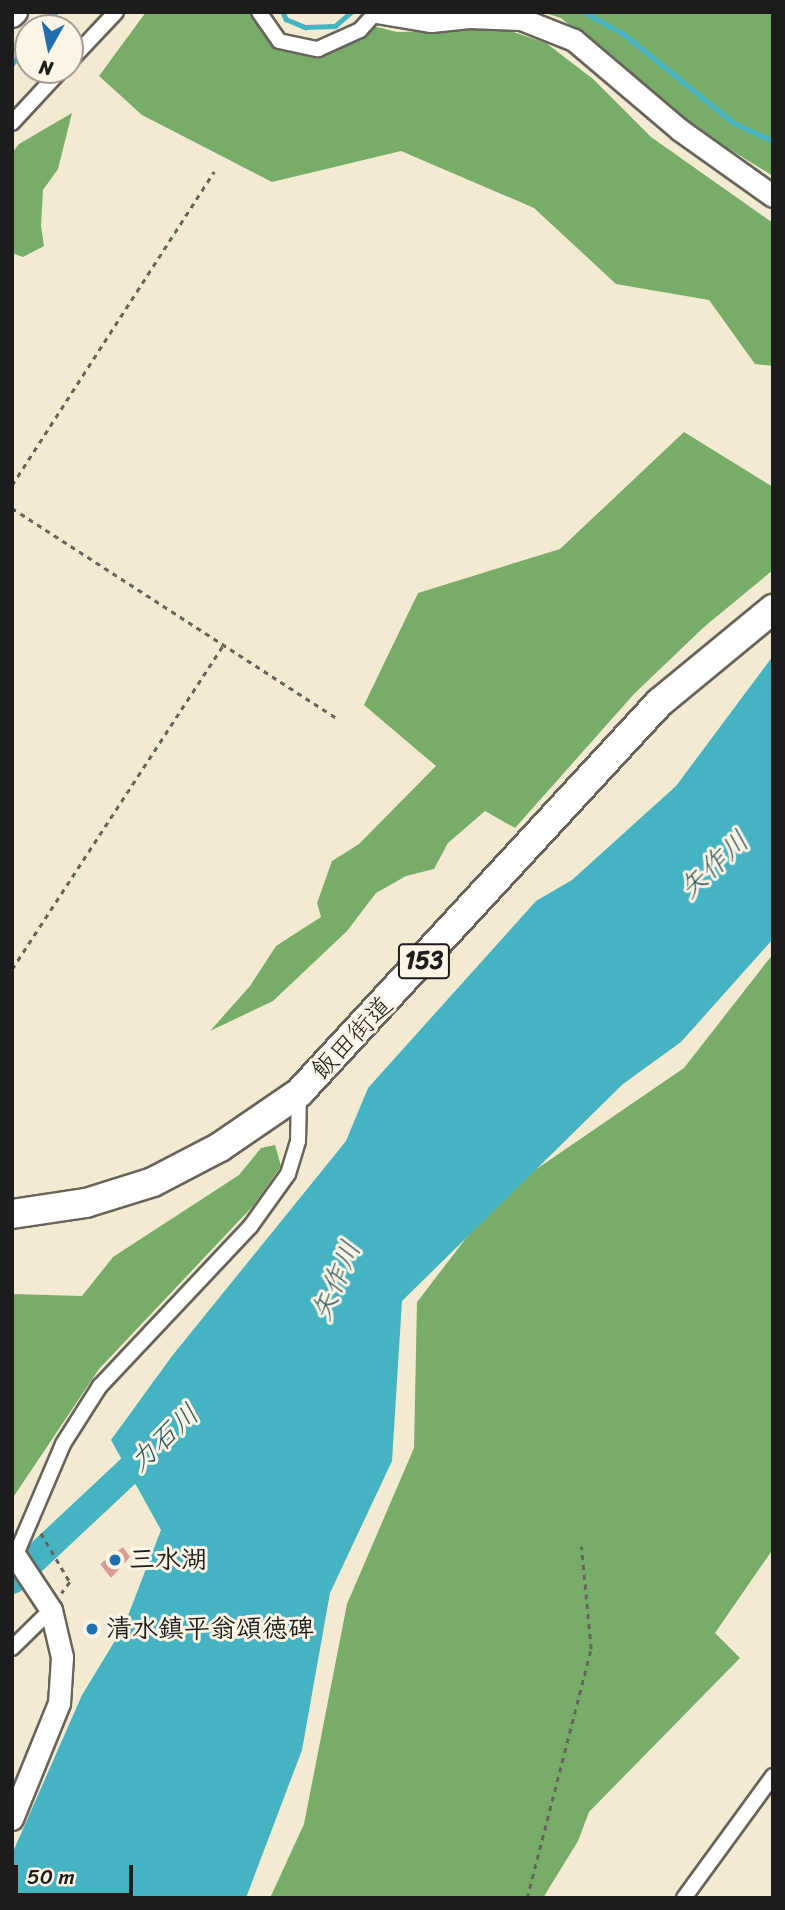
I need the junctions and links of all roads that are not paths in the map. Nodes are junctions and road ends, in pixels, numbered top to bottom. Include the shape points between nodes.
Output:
1 (116, 12) edge
2 (259, 12) edge
3 (376, 12) edge
4 (84, 46) edge
5 (48, 84) edge
6 (12, 122) edge
7 (773, 196) edge
8 (773, 609) edge
9 (299, 1093) junction
10 (12, 1214) edge
11 (15, 1551) edge
12 (50, 1607) junction
13 (12, 1648) edge
14 (773, 1776) edge
15 (12, 1819) edge
16 (684, 1898) edge

1 - 4 street
2 - 3 street via 279,41 318,49 360,30
3 - 7 street via 431,21 521,19 575,40 680,130
5 - 6 street
8 - 9 highway, 飯田街道 / 153 via 659,703
9 - 10 highway, 飯田街道 / 153 via 219,1147 153,1182 86,1203
9 - 11 street via 298,1141 288,1174 250,1227 100,1386 63,1444
11 - 12 street
12 - 13 street
12 - 15 street via 62,1657 59,1703
14 - 16 street

